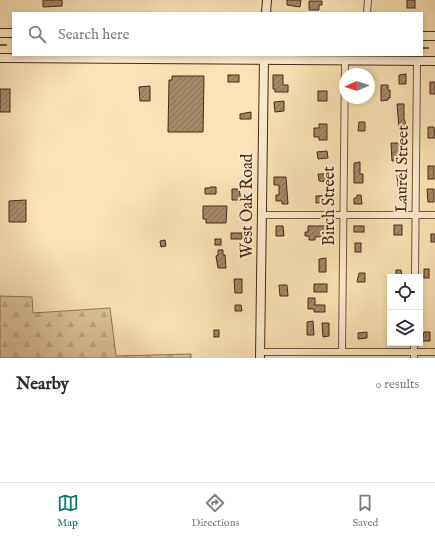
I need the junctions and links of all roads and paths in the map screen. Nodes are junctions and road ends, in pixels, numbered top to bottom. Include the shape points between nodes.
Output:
1 (267, 0) edge
2 (368, 0) edge
3 (266, 12) edge
4 (367, 12) edge
5 (0, 33) edge
6 (12, 33) edge
7 (423, 36) edge
8 (435, 36) edge
9 (264, 57) edge
10 (0, 58) edge
11 (344, 60) junction
12 (417, 61) junction
13 (435, 61) edge
14 (262, 215) junction
15 (343, 215) junction
16 (415, 215) junction
17 (435, 215) edge
18 (414, 274) edge
19 (342, 352) junction
20 (435, 352) edge
21 (260, 355) edge
22 (414, 355) edge

1 - 3 main road
2 - 4 street
5 - 6 main road
7 - 8 main road
9 - 10 main road
9 - 11 main road
9 - 14 main road, West Oak Road
11 - 12 main road
11 - 15 street, Birch Street
12 - 13 main road
12 - 16 street, Laurel Street
14 - 15 street
14 - 21 main road, West Oak Road
15 - 16 street
15 - 19 street, Birch Street
16 - 17 street
16 - 18 street, Laurel Street
19 - 21 street
19 - 22 street
20 - 22 street

